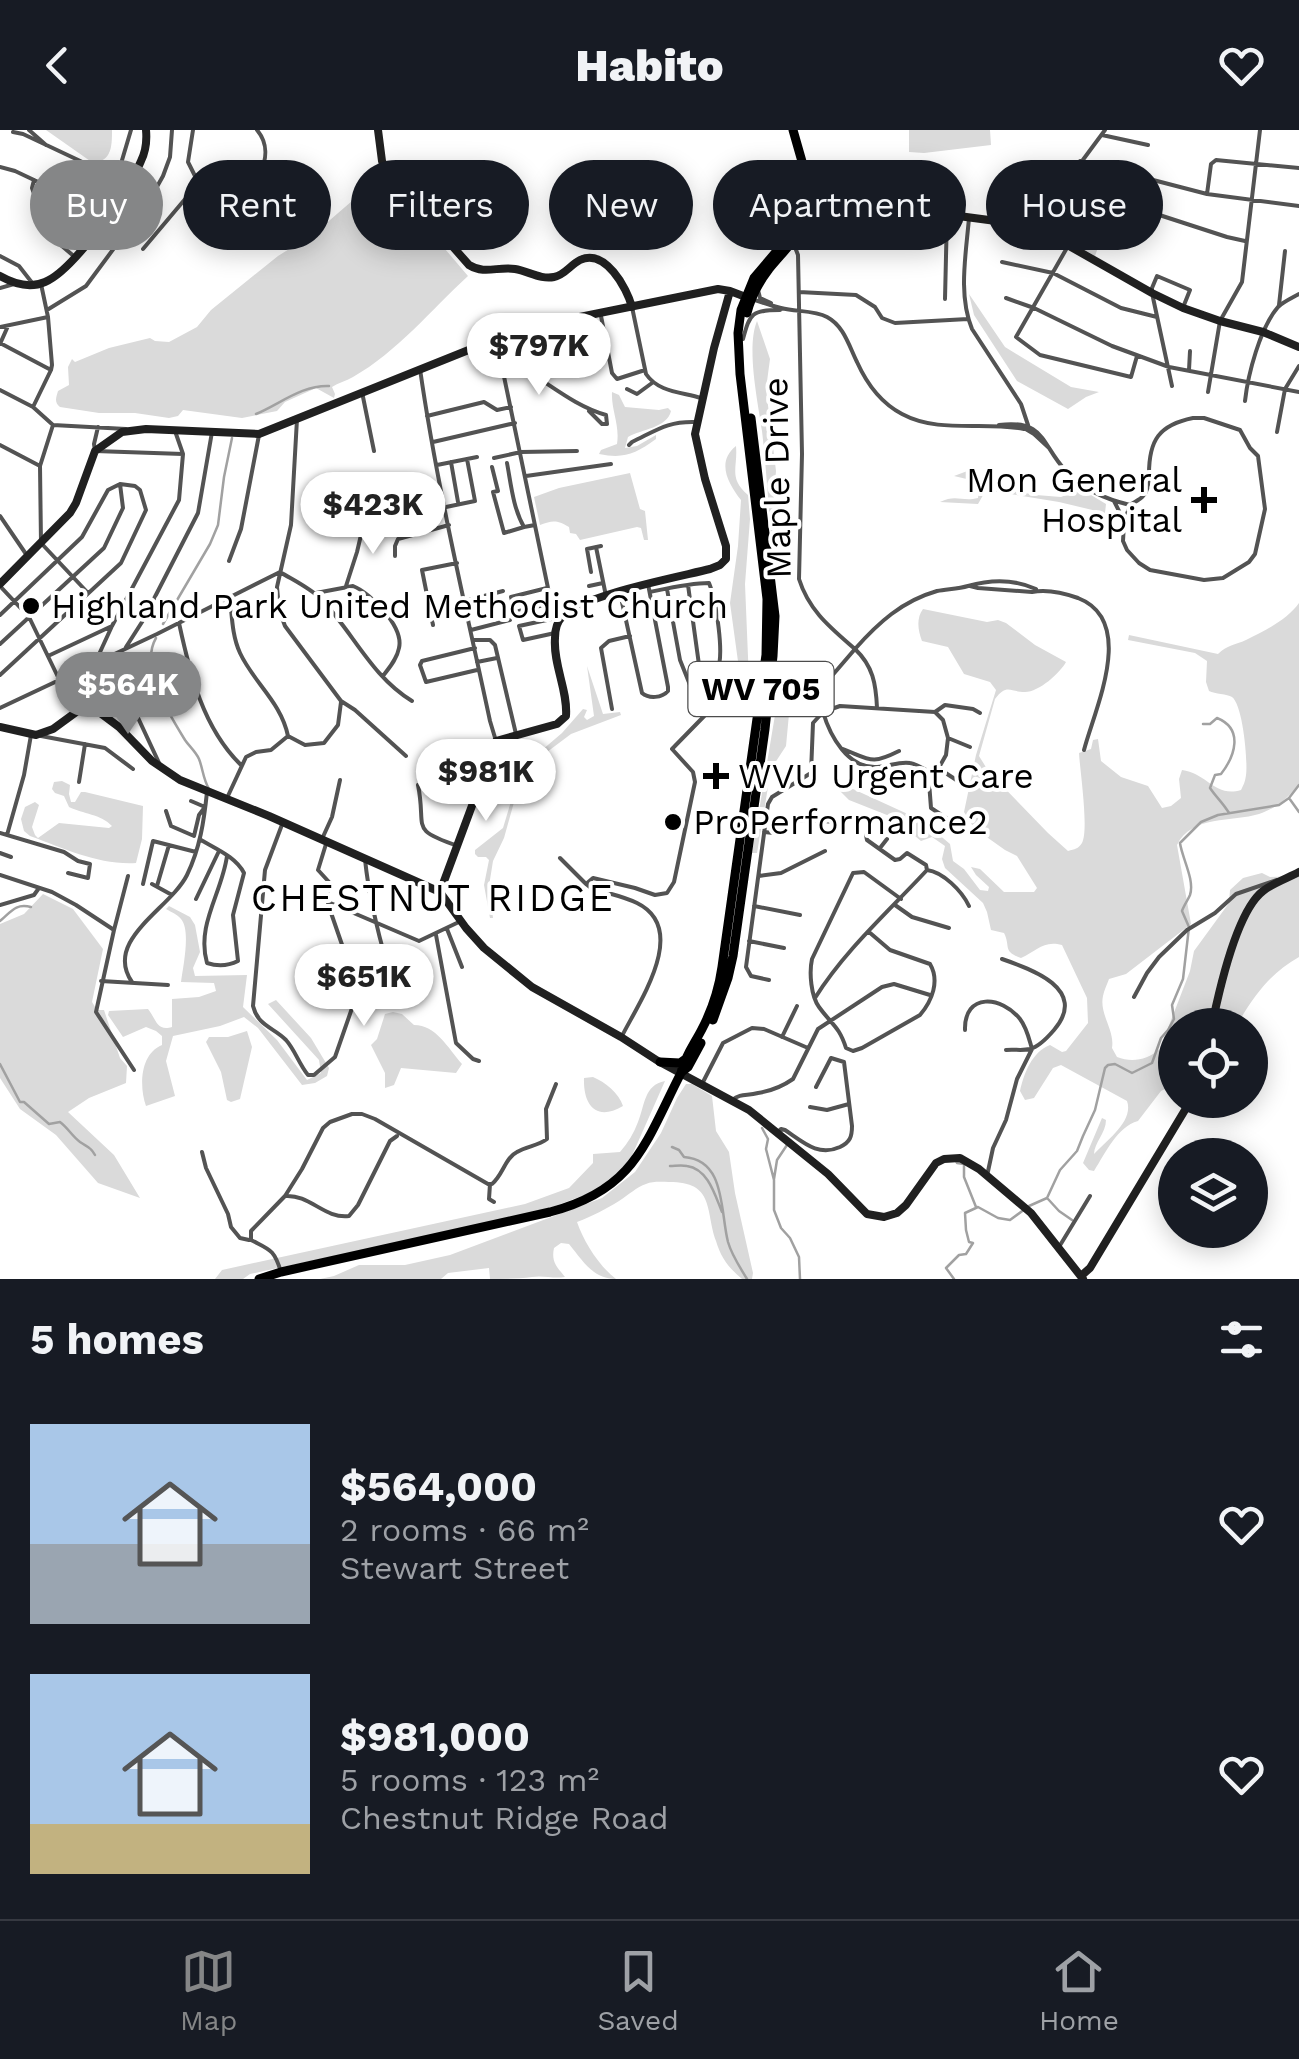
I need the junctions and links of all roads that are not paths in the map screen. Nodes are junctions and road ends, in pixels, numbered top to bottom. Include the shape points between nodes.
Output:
1 (29, 130) edge
2 (130, 130) edge
3 (146, 130) edge
4 (172, 130) edge
5 (193, 130) edge
6 (257, 130) edge
7 (378, 130) edge
8 (793, 130) edge
9 (1260, 130) edge
10 (13, 132) edge
11 (1104, 132) edge
12 (46, 145) junction
13 (1148, 145) dead end
14 (79, 160) edge
15 (121, 160) edge
16 (141, 160) edge
17 (189, 160) edge
18 (265, 160) edge
19 (801, 160) edge
20 (1081, 160) edge
21 (1256, 164) junction
22 (0, 167) edge
23 (1299, 168) edge
24 (30, 178) edge
25 (1163, 183) edge
26 (1207, 194) junction
27 (1253, 200) junction
28 (183, 202) edge
29 (1299, 206) edge
30 (1163, 216) edge
31 (968, 218) joint
32 (986, 220) edge
33 (163, 225) edge
34 (1247, 242) junction
35 (67, 250) edge
36 (82, 250) edge
37 (777, 250) edge
38 (786, 250) edge
39 (796, 250) edge
40 (946, 250) edge
41 (1066, 250) edge
42 (1075, 250) edge
43 (1285, 251) dead end
44 (0, 256) edge
45 (76, 258) junction
46 (1002, 262) dead end
47 (1053, 273) junction
48 (0, 276) edge
49 (14, 284) junction
50 (37, 284) junction
51 (760, 284) junction
52 (0, 288) edge
53 (730, 291) junction
54 (798, 292) junction
55 (1152, 293) junction
56 (1299, 294) edge
57 (748, 298) junction
58 (1006, 298) dead end
59 (945, 299) dead end
60 (1279, 306) junction
61 (632, 307) junction
62 (1034, 308) junction
63 (1183, 308) junction
64 (784, 309) junction
65 (799, 310) junction
66 (48, 314) junction
67 (600, 314) junction
68 (1157, 318) junction
69 (968, 319) junction
70 (1220, 321) junction
71 (8, 326) junction
72 (540, 326) junction
73 (0, 328) edge
74 (1263, 332) junction
75 (496, 338) junction
76 (743, 339) junction
77 (0, 344) edge
78 (552, 346) dead end
79 (1299, 346) edge
80 (1190, 351) dead end
81 (1137, 356) junction
82 (502, 358) junction
83 (1169, 367) junction
84 (420, 368) junction
85 (1298, 369) edge
86 (51, 370) junction
87 (646, 370) junction
88 (1189, 370) junction
89 (1210, 374) junction
90 (1248, 382) junction
91 (652, 383) junction
92 (1172, 386) dead end
93 (626, 389) dead end
94 (1285, 389) junction
95 (0, 390) edge
96 (362, 392) junction
97 (1208, 392) dead end
98 (1299, 392) edge
99 (702, 399) junction
100 (1245, 401) dead end
101 (33, 407) junction
102 (511, 407) junction
103 (590, 411) dead end
104 (427, 416) junction
105 (296, 419) junction
106 (696, 422) junction
107 (514, 423) junction
108 (53, 424) junction
109 (1025, 426) junction
110 (98, 427) junction
111 (131, 429) junction
112 (175, 430) junction
113 (212, 432) junction
114 (1277, 432) dead end
115 (259, 434) junction
116 (432, 442) junction
117 (0, 445) edge
118 (629, 446) dead end
119 (95, 451) junction
120 (374, 451) dead end
121 (577, 451) dead end
122 (521, 452) junction
123 (183, 454) junction
124 (478, 457) dead end
125 (494, 458) dead end
126 (467, 459) junction
127 (451, 462) junction
128 (507, 462) dead end
129 (610, 464) dead end
130 (437, 465) junction
131 (40, 466) junction
132 (492, 467) dead end
133 (526, 476) junction
134 (120, 484) junction
135 (1114, 501) junction
136 (458, 504) junction
137 (1130, 505) junction
138 (446, 507) junction
139 (0, 516) edge
140 (365, 518) dead end
141 (1124, 522) junction
142 (449, 525) junction
143 (535, 525) junction
144 (524, 527) junction
145 (41, 542) junction
146 (395, 556) dead end
147 (28, 557) junction
148 (57, 560) junction
149 (229, 561) dead end
150 (457, 563) junction
151 (280, 572) junction
152 (591, 572) dead end
153 (74, 576) junction
154 (603, 583) junction
155 (0, 585) edge
156 (688, 585) junction
157 (346, 586) junction
158 (588, 586) dead end
159 (548, 588) junction
160 (649, 588) junction
161 (666, 588) junction
162 (503, 591) dead end
163 (620, 592) junction
164 (88, 593) junction
165 (316, 593) junction
166 (606, 596) junction
167 (230, 598) junction
168 (465, 600) junction
169 (14, 601) junction
170 (552, 603) junction
171 (0, 615) edge
172 (30, 616) junction
173 (510, 620) dead end
174 (557, 620) junction
175 (179, 623) junction
176 (432, 625) dead end
177 (112, 626) junction
178 (471, 630) junction
179 (555, 632) junction
180 (630, 636) junction
181 (40, 638) junction
182 (473, 640) junction
183 (767, 643) junction
184 (0, 644) edge
185 (126, 648) junction
186 (475, 648) junction
187 (855, 649) junction
188 (48, 656) junction
189 (498, 658) junction
190 (477, 662) junction
191 (95, 663) junction
192 (188, 664) junction
193 (479, 670) junction
194 (772, 670) junction
195 (0, 676) edge
196 (383, 676) junction
197 (60, 680) junction
198 (690, 685) dead end
199 (126, 692) junction
200 (735, 694) junction
201 (765, 694) junction
202 (798, 698) junction
203 (340, 701) junction
204 (412, 701) dead end
205 (104, 703) dead end
206 (72, 706) dead end
207 (0, 708) edge
208 (877, 708) junction
209 (612, 709) dead end
210 (759, 710) junction
211 (823, 712) junction
212 (935, 712) junction
213 (980, 713) dead end
214 (0, 727) edge
215 (765, 729) junction
216 (516, 734) junction
217 (34, 735) junction
218 (288, 736) junction
219 (948, 738) junction
220 (496, 742) junction
221 (86, 744) junction
222 (970, 746) dead end
223 (839, 747) junction
224 (1084, 750) dead end
225 (900, 752) dead end
226 (406, 756) dead end
227 (241, 765) junction
228 (161, 767) junction
229 (938, 768) junction
230 (133, 769) dead end
231 (932, 773) junction
232 (340, 780) dead end
233 (78, 782) dead end
234 (418, 785) dead end
235 (964, 785) dead end
236 (207, 792) junction
237 (227, 799) junction
238 (191, 801) dead end
239 (205, 807) junction
240 (166, 810) dead end
241 (283, 822) junction
242 (840, 822) dead end
243 (957, 825) dead end
244 (871, 827) dead end
245 (764, 832) junction
246 (3, 834) edge
247 (887, 839) dead end
248 (201, 840) junction
249 (324, 840) junction
250 (169, 845) junction
251 (458, 846) junction
252 (880, 848) junction
253 (219, 850) junction
254 (825, 851) dead end
255 (196, 852) junction
256 (0, 853) edge
257 (227, 856) junction
258 (11, 857) dead end
259 (366, 858) junction
260 (560, 858) dead end
261 (927, 870) junction
262 (1299, 872) edge
263 (68, 873) dead end
264 (0, 875) edge
265 (128, 876) dead end
266 (759, 876) junction
267 (1286, 878) junction
268 (143, 884) dead end
269 (586, 884) junction
270 (38, 888) junction
271 (440, 892) junction
272 (172, 895) junction
273 (901, 898) junction
274 (196, 899) dead end
275 (328, 902) junction
276 (0, 905) edge
277 (895, 905) junction
278 (754, 906) junction
279 (969, 906) dead end
280 (800, 915) dead end
281 (461, 921) junction
282 (378, 924) junction
283 (949, 928) dead end
284 (447, 929) junction
285 (114, 930) junction
286 (869, 932) junction
287 (437, 934) junction
288 (750, 941) junction
289 (784, 948) dead end
290 (1002, 958) dead end
291 (462, 967) dead end
292 (769, 980) dead end
293 (102, 981) junction
294 (132, 982) junction
295 (168, 985) dead end
296 (414, 990) dead end
297 (930, 996) junction
298 (1134, 997) dead end
299 (815, 998) junction
300 (796, 1006) dead end
301 (1216, 1008) edge
302 (830, 1019) junction
303 (965, 1030) dead end
304 (621, 1037) junction
305 (782, 1037) junction
306 (808, 1048) junction
307 (1032, 1049) junction
308 (1006, 1050) dead end
309 (692, 1055) junction
310 (479, 1060) dead end
311 (665, 1064) junction
312 (134, 1070) dead end
313 (681, 1073) junction
314 (700, 1082) junction
315 (556, 1084) dead end
316 (816, 1086) dead end
317 (672, 1091) junction
318 (732, 1100) junction
319 (849, 1104) junction
320 (810, 1107) dead end
321 (1180, 1118) edge
322 (778, 1132) junction
323 (399, 1135) junction
324 (202, 1152) dead end
325 (987, 1176) junction
326 (490, 1184) junction
327 (284, 1196) junction
328 (1090, 1196) dead end
329 (494, 1202) dead end
330 (251, 1240) junction
331 (1059, 1247) junction
332 (281, 1272) junction
333 (1080, 1278) edge
334 (260, 1279) edge

1 - 12 street
2 - 15 street
3 - 16 street
4 - 66 street via 170,157 150,200 86,286
5 - 17 street
6 - 18 street
7 - 61 street via 386,172 472,267 550,278 592,257 608,266
8 - 19 main road
9 - 21 street
10 - 12 street
11 - 13 street
11 - 20 street
12 - 14 street
21 - 23 street
21 - 26 street via 1216,160
21 - 27 street
22 - 24 street
25 - 26 street
26 - 27 street
27 - 29 street
27 - 34 street
28 - 33 street
30 - 34 street
31 - 32 street
31 - 69 street
34 - 70 street via 1242,282
35 - 45 street
36 - 45 street
37 - 57 main road, WV 705
38 - 51 main road, WV 705
39 - 54 street, Maple Drive
40 - 59 street
41 - 47 street
42 - 55 street
43 - 60 street
44 - 50 street
45 - 50 street
46 - 47 street
47 - 62 street
47 - 68 street via 1120,308
48 - 49 street
49 - 50 street
49 - 52 street
50 - 66 street
51 - 57 main road, WV 705
51 - 64 street via 760,298
53 - 57 street
53 - 61 street
53 - 99 street
54 - 65 street, Maple Drive
54 - 69 street via 862,296 895,323
55 - 63 street
55 - 63 street via 1157,276 1190,290
55 - 68 street
56 - 60 street
57 - 64 street
57 - 76 main road, WV 705
57 - 183 main road, WV 705 via 738,355
58 - 62 street
60 - 74 street
61 - 67 street
61 - 87 street
62 - 81 street
62 - 81 street via 1016,337 1040,355 1131,377
63 - 70 street
64 - 65 street
64 - 76 street via 754,313
65 - 109 street via 828,317 844,331 875,391 903,415 954,426
65 - 187 street, Maple Drive via 799,579 816,614
66 - 71 street
66 - 86 street
67 - 72 street
67 - 87 street via 612,373 617,378
68 - 83 street
69 - 109 street via 1021,404
70 - 74 street
70 - 89 street
71 - 73 street
71 - 77 street
72 - 75 street
72 - 78 street
74 - 79 street
74 - 90 street
75 - 82 street
75 - 84 street
76 - 194 main road, WV 705 via 775,604
77 - 86 street
80 - 88 street
81 - 83 street
82 - 102 street
82 - 103 street
83 - 88 street
83 - 92 street
84 - 96 street
84 - 104 street
85 - 94 street
86 - 101 street
87 - 91 street
88 - 89 street
89 - 90 street
89 - 97 street
90 - 94 street
90 - 100 street
91 - 93 street via 636,394
91 - 99 street
94 - 98 street
94 - 114 street
95 - 101 street
96 - 105 street
96 - 120 street
99 - 106 street
101 - 108 street
102 - 104 street via 497,410 484,402
102 - 107 street
104 - 116 street
105 - 115 street
105 - 151 street via 291,525
106 - 118 street via 667,424
106 - 160 street via 696,448 726,559
107 - 116 street
107 - 122 street
108 - 110 street
108 - 131 street
109 - 135 street via 1066,471
110 - 111 street
110 - 119 street
111 - 112 street
111 - 119 street
112 - 113 street
112 - 123 street
113 - 115 street
113 - 185 street via 198,513
115 - 149 street
116 - 130 street
117 - 131 street
119 - 123 street
119 - 145 street via 74,508
121 - 122 street
122 - 125 street
122 - 133 street
123 - 177 street via 179,500
124 - 126 street
126 - 127 street
126 - 136 street via 475,501
127 - 130 street
127 - 136 street
128 - 144 street
129 - 133 street
130 - 138 street
131 - 145 street
132 - 144 street via 504,533
133 - 143 street
134 - 148 street via 108,490 88,529
134 - 153 street via 123,508 108,541
134 - 164 street via 140,490 144,518 121,563
135 - 137 street
135 - 141 street
136 - 138 street
137 - 141 street
137 - 141 street via 1148,488 1157,435 1176,422 1204,418 1240,430 1258,456 1265,509 1254,554 1224,578 1180,577 1138,564 1123,540
138 - 142 street
139 - 147 street
140 - 157 street
142 - 146 street via 398,539
142 - 150 street
143 - 144 street
143 - 159 street
145 - 147 street
145 - 148 street
147 - 155 street
148 - 153 street
148 - 169 street
150 - 168 street
150 - 176 street via 422,570
151 - 165 street
151 - 167 street
151 - 203 street via 282,620
152 - 154 street via 586,550 598,547
153 - 164 street
153 - 172 street
154 - 158 street
154 - 166 street
155 - 169 street
156 - 156 street via 711,586 720,666 709,674 698,665
156 - 161 street
157 - 165 street
157 - 196 street via 371,596 398,633 398,653
159 - 170 street
159 - 170 street via 511,596 515,612
160 - 161 street
160 - 163 street
160 - 180 street via 668,687 663,695 642,693
161 - 198 street
162 - 168 street
163 - 166 street
163 - 180 street
164 - 181 street
165 - 196 street
166 - 174 street
167 - 175 street
167 - 218 street via 238,648 279,710
168 - 178 street
169 - 171 street
169 - 172 street
170 - 174 street
172 - 181 street
172 - 184 street
173 - 178 street
174 - 179 street
174 - 179 street via 519,626 523,640
175 - 185 street
175 - 192 street
177 - 188 street
177 - 191 street
178 - 182 street
179 - 216 street via 566,716
180 - 209 street via 601,648
181 - 188 street
181 - 195 street
182 - 186 street
182 - 189 street via 493,641
183 - 200 main road via 756,686
183 - 201 main road, WV 705
185 - 191 street
186 - 190 street
186 - 193 street via 422,661 421,669 426,682
187 - 202 street via 818,692
187 - 208 street via 871,669
187 - 224 street via 899,608 977,581 1032,586 1086,602 1099,614 1110,644
188 - 197 street
189 - 190 street
189 - 216 street
190 - 193 street
191 - 197 street
192 - 199 street
192 - 227 street via 200,702
193 - 220 street
194 - 201 main road, WV 705
194 - 202 main road via 777,686
196 - 204 street
197 - 206 street
197 - 207 street
199 - 205 street
199 - 228 street
200 - 201 street
200 - 210 main road via 752,698
200 - 269 street via 672,749 696,782 671,888 655,895 592,878
201 - 202 street
201 - 210 main road, WV 705
201 - 215 main road, WV 705
202 - 215 main road via 775,703
203 - 218 street via 338,725 324,744
203 - 226 street
208 - 211 street
208 - 212 street
210 - 309 main road, WV 705 via 720,981
211 - 223 street
211 - 245 street via 814,723 811,773 772,797
212 - 213 street via 944,705
212 - 219 street
214 - 217 street
215 - 309 main road, WV 705 via 730,972
216 - 220 street
217 - 221 street
217 - 228 street via 91,709
217 - 246 street
218 - 227 street
219 - 222 street
219 - 229 street
220 - 251 street
221 - 230 street via 108,750
221 - 233 street
223 - 225 street via 871,762
223 - 231 street via 875,768 912,762
227 - 237 street
228 - 236 street
229 - 231 street
229 - 235 street
231 - 243 street via 931,808
232 - 249 street
234 - 251 street via 421,827
236 - 237 street
236 - 239 street
237 - 241 street
238 - 239 street
239 - 240 street via 194,836 171,826
239 - 248 street
241 - 249 street
241 - 275 street via 265,870 253,1006 308,1075 336,1058 358,990
242 - 245 street via 800,820
244 - 252 street via 866,840
245 - 266 street
246 - 263 street via 90,864 88,878
247 - 252 street
248 - 253 street
248 - 255 street
249 - 259 street
249 - 275 street via 318,870 329,882
250 - 255 street
250 - 268 street via 154,842
250 - 272 street via 154,885
251 - 271 street
252 - 261 street via 895,860 910,853
253 - 257 street
253 - 274 street
254 - 266 street
255 - 272 street
256 - 258 street
257 - 257 street via 205,929 205,958 216,966 238,961 233,915 244,874
259 - 271 street
259 - 282 street
260 - 269 street
261 - 273 street
261 - 279 street via 962,893
262 - 267 street
264 - 270 street
265 - 285 street
266 - 278 street
267 - 298 street via 1236,894 1190,929 1147,973
267 - 301 street via 1262,891 1246,911
269 - 304 street via 637,903 659,929 658,964
270 - 276 street
270 - 285 street
271 - 281 street
272 - 294 street via 126,945 123,963
273 - 277 street
273 - 299 street via 864,872 850,875 812,960
275 - 282 street
277 - 283 street
277 - 286 street
278 - 280 street
278 - 288 street
281 - 284 street
281 - 304 street via 532,987
282 - 287 street via 420,941
282 - 296 street via 390,975 398,986
284 - 287 street
284 - 291 street
285 - 293 street
286 - 297 street via 890,950 930,964 936,982
286 - 299 street
287 - 310 street via 456,1044
288 - 289 street
288 - 292 street via 746,967 751,976
290 - 307 street via 1049,979 1063,1000 1060,1023
293 - 294 street
293 - 312 street via 96,1012
294 - 295 street
297 - 302 street via 889,984
297 - 302 street via 920,1016 857,1050 846,1048
299 - 302 street
300 - 305 street
302 - 306 street
303 - 307 street via 969,1008 991,1001 1018,1016
304 - 311 street
305 - 306 street
305 - 314 street via 756,1027 731,1037
306 - 318 street via 788,1083
307 - 308 street
307 - 325 street
309 - 311 main road
309 - 313 main road, WV 705
309 - 314 main road
311 - 313 street
311 - 317 main road via 674,1075
313 - 314 street
313 - 317 main road, WV 705
314 - 318 street
315 - 326 street via 546,1109 547,1139 514,1154
316 - 319 street via 832,1058 844,1062
317 - 332 main road, WV 705 via 632,1164 583,1202
318 - 322 street
319 - 320 street
319 - 322 street via 852,1134 837,1148 819,1151
321 - 333 street
322 - 325 street via 872,1216 901,1210 944,1158 960,1158
323 - 326 street
323 - 327 street via 362,1114 330,1122
323 - 327 street via 349,1216
324 - 330 street via 231,1227
325 - 331 street
326 - 329 street
327 - 330 street via 251,1231
328 - 331 street
330 - 332 street via 270,1249
331 - 333 street
332 - 334 main road, WV 705

